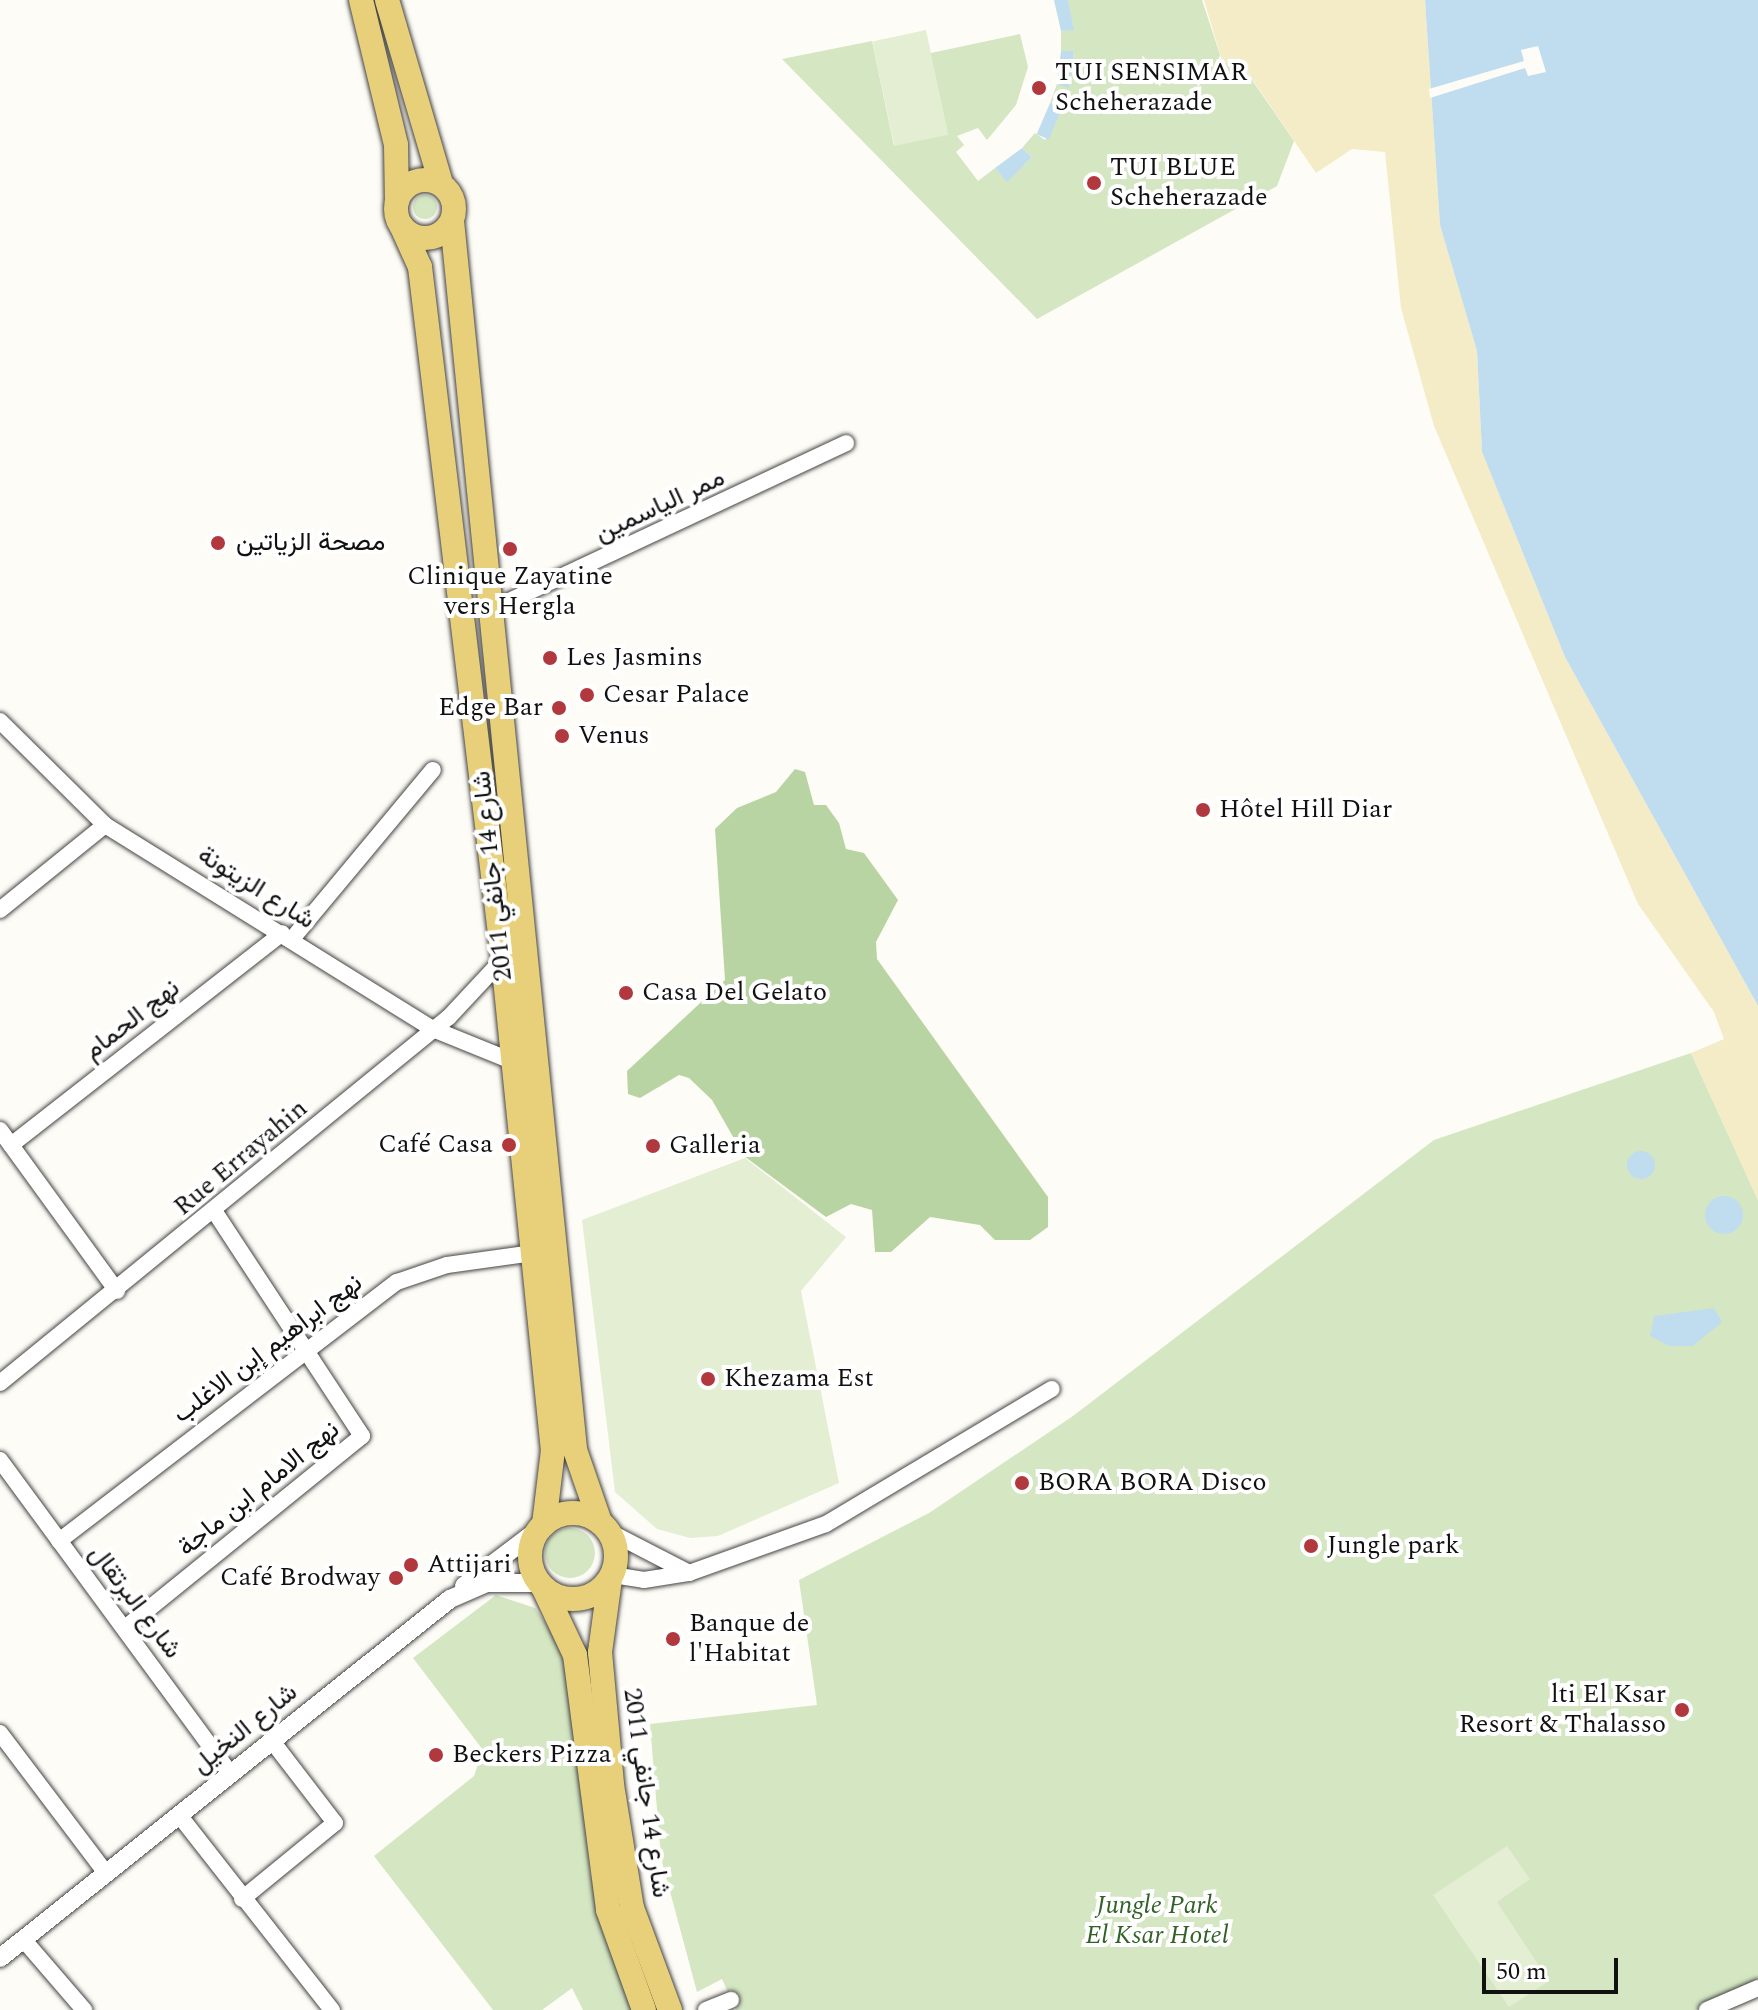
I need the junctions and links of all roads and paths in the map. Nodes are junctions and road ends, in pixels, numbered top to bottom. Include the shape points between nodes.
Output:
1 (361, 0) edge
2 (387, 0) edge
3 (441, 183) junction
4 (397, 201) junction
5 (452, 221) junction
6 (402, 227) junction
7 (846, 443) dead end
8 (492, 609) junction
9 (0, 721) edge
10 (433, 770) dead end
11 (105, 825) junction
12 (0, 910) edge
13 (287, 936) junction
14 (503, 959) junction
15 (433, 1029) junction
16 (512, 1061) junction
17 (0, 1130) edge
18 (11, 1145) junction
19 (214, 1211) junction
20 (533, 1253) junction
21 (117, 1291) junction
22 (308, 1346) junction
23 (0, 1383) edge
24 (1052, 1389) dead end
25 (0, 1460) edge
26 (542, 1527) junction
27 (605, 1527) junction
28 (59, 1541) junction
29 (689, 1573) junction
30 (611, 1577) junction
31 (541, 1585) junction
32 (450, 1599) junction
33 (125, 1628) junction
34 (0, 1733) edge
35 (272, 1741) junction
36 (231, 1774) junction
37 (179, 1815) junction
38 (106, 1873) junction
39 (242, 1899) junction
40 (23, 1939) junction
41 (0, 1958) edge
42 (1758, 1988) edge
43 (731, 2000) dead end
44 (84, 2010) edge
45 (332, 2010) edge
46 (644, 2010) edge
47 (670, 2010) edge
48 (706, 2010) edge
49 (1707, 2010) edge

1 - 4 main road via 396,145
2 - 3 main road
3 - 4 main road via 414,183
3 - 5 main road via 452,198
4 - 6 main road
5 - 6 main road via 429,238
5 - 8 main road, شارع 14 جانفي 2011
6 - 14 main road, شارع 14 جانفي 2011 via 422,283
7 - 8 street, ممر الياسمين
8 - 27 main road, شارع 14 جانفي 2011 via 575,1450
9 - 11 street, شارع الزيتونة
10 - 13 street, نهج الحمام
11 - 12 street
11 - 13 street, شارع الزيتونة
13 - 15 street, شارع الزيتونة
13 - 18 street, نهج الحمام
14 - 15 street, Rue Errayahin
14 - 16 main road, شارع 14 جانفي 2011
15 - 16 street, شارع الزيتونة
15 - 19 street, Rue Errayahin
16 - 20 main road, شارع 14 جانفي 2011
17 - 18 street
18 - 21 street
19 - 21 street, Rue Errayahin
19 - 22 street, نهج الامام ابن ماجة
20 - 22 street, نهج ابراهيم إبن الاغلب via 422,1271
20 - 26 main road, شارع 14 جانفي 2011 via 553,1450
21 - 23 street, Rue Errayahin
22 - 28 street, نهج ابراهيم إبن الاغلب
22 - 33 street, نهج الامام ابن ماجة via 352,1414 361,1442
24 - 29 street via 826,1524
25 - 28 street, شارع البرتقال
26 - 27 main road via 575,1513
26 - 31 main road, شارع 14 جانفي 2011 via 530,1556
26 - 32 street
27 - 29 street
27 - 30 main road, شارع 14 جانفي 2011
28 - 33 street, شارع البرتقال
29 - 30 street via 644,1580
30 - 31 main road via 576,1599
30 - 47 main road, شارع 14 جانفي 2011 via 600,1652 612,1785 632,1908
31 - 32 street, شارع النخيل via 487,1583
31 - 46 main road, شارع 14 جانفي 2011 via 575,1655 605,1895
32 - 35 street, شارع النخيل
33 - 36 street, شارع البرتقال
34 - 38 street
35 - 36 street, شارع النخيل
35 - 39 street via 335,1823
36 - 37 street, شارع النخيل
37 - 38 street, شارع النخيل
37 - 39 street
38 - 40 street, شارع النخيل
39 - 45 street
40 - 41 street, شارع النخيل
40 - 44 street
42 - 49 street
43 - 48 street

